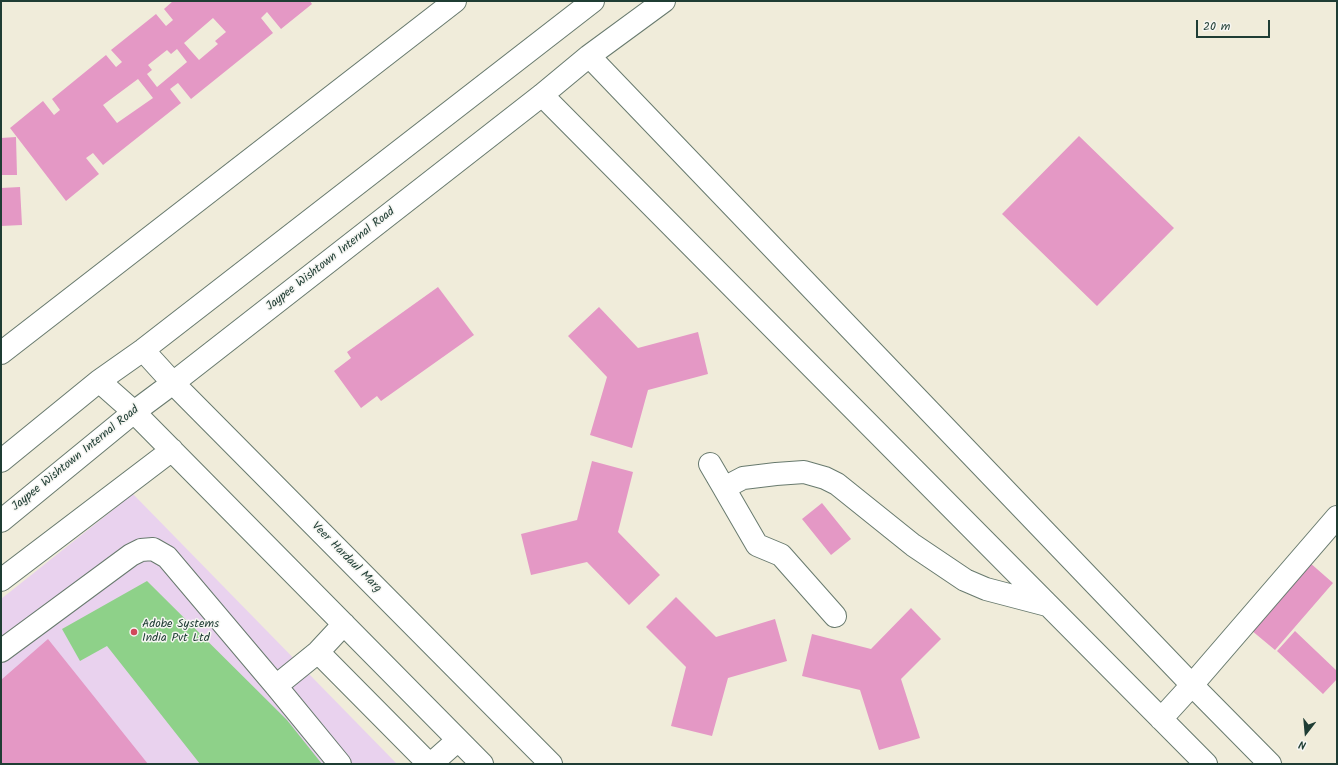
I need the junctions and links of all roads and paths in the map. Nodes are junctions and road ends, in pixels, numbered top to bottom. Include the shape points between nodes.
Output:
1 (455, 1) edge
2 (593, 1) edge
3 (664, 1) edge
4 (589, 56) junction
5 (542, 95) junction
6 (143, 350) junction
7 (1, 353) edge
8 (99, 381) junction
9 (173, 383) junction
10 (134, 412) junction
11 (172, 450) junction
12 (1, 460) edge
13 (710, 464) dead end
14 (724, 488) junction
15 (1337, 517) edge
16 (1, 521) edge
17 (1, 580) edge
18 (1048, 606) junction
19 (835, 616) dead end
20 (344, 624) junction
21 (1, 651) edge
22 (318, 652) junction
23 (276, 686) junction
24 (1192, 686) junction
25 (1161, 719) junction
26 (458, 740) junction
27 (340, 764) edge
28 (430, 764) edge
29 (482, 764) edge
30 (551, 764) edge
31 (1206, 764) edge
32 (1270, 764) edge

1 - 7 street
2 - 6 street
3 - 4 street, Jaypee Wishtown Internal Road
4 - 5 street, Jaypee Wishtown Internal Road
4 - 24 street
5 - 9 street, Jaypee Wishtown Internal Road
5 - 18 street
6 - 8 street
6 - 9 street, Veer Hardaul Marg
8 - 10 street
8 - 12 street
9 - 10 street, Jaypee Wishtown Internal Road
9 - 30 street, Veer Hardaul Marg
10 - 11 street
10 - 16 street, Jaypee Wishtown Internal Road
11 - 17 street
11 - 20 street
13 - 14 street
14 - 18 street via 743,478 776,474 804,472 825,478 837,484 913,545 965,580 986,589
14 - 19 street via 758,545 780,555
15 - 24 street
18 - 25 street
20 - 22 street
20 - 26 street
21 - 23 street via 131,555 153,549 166,557
22 - 23 street
22 - 28 street
23 - 27 street
24 - 25 street
24 - 32 street
25 - 31 street
26 - 28 street
26 - 29 street

